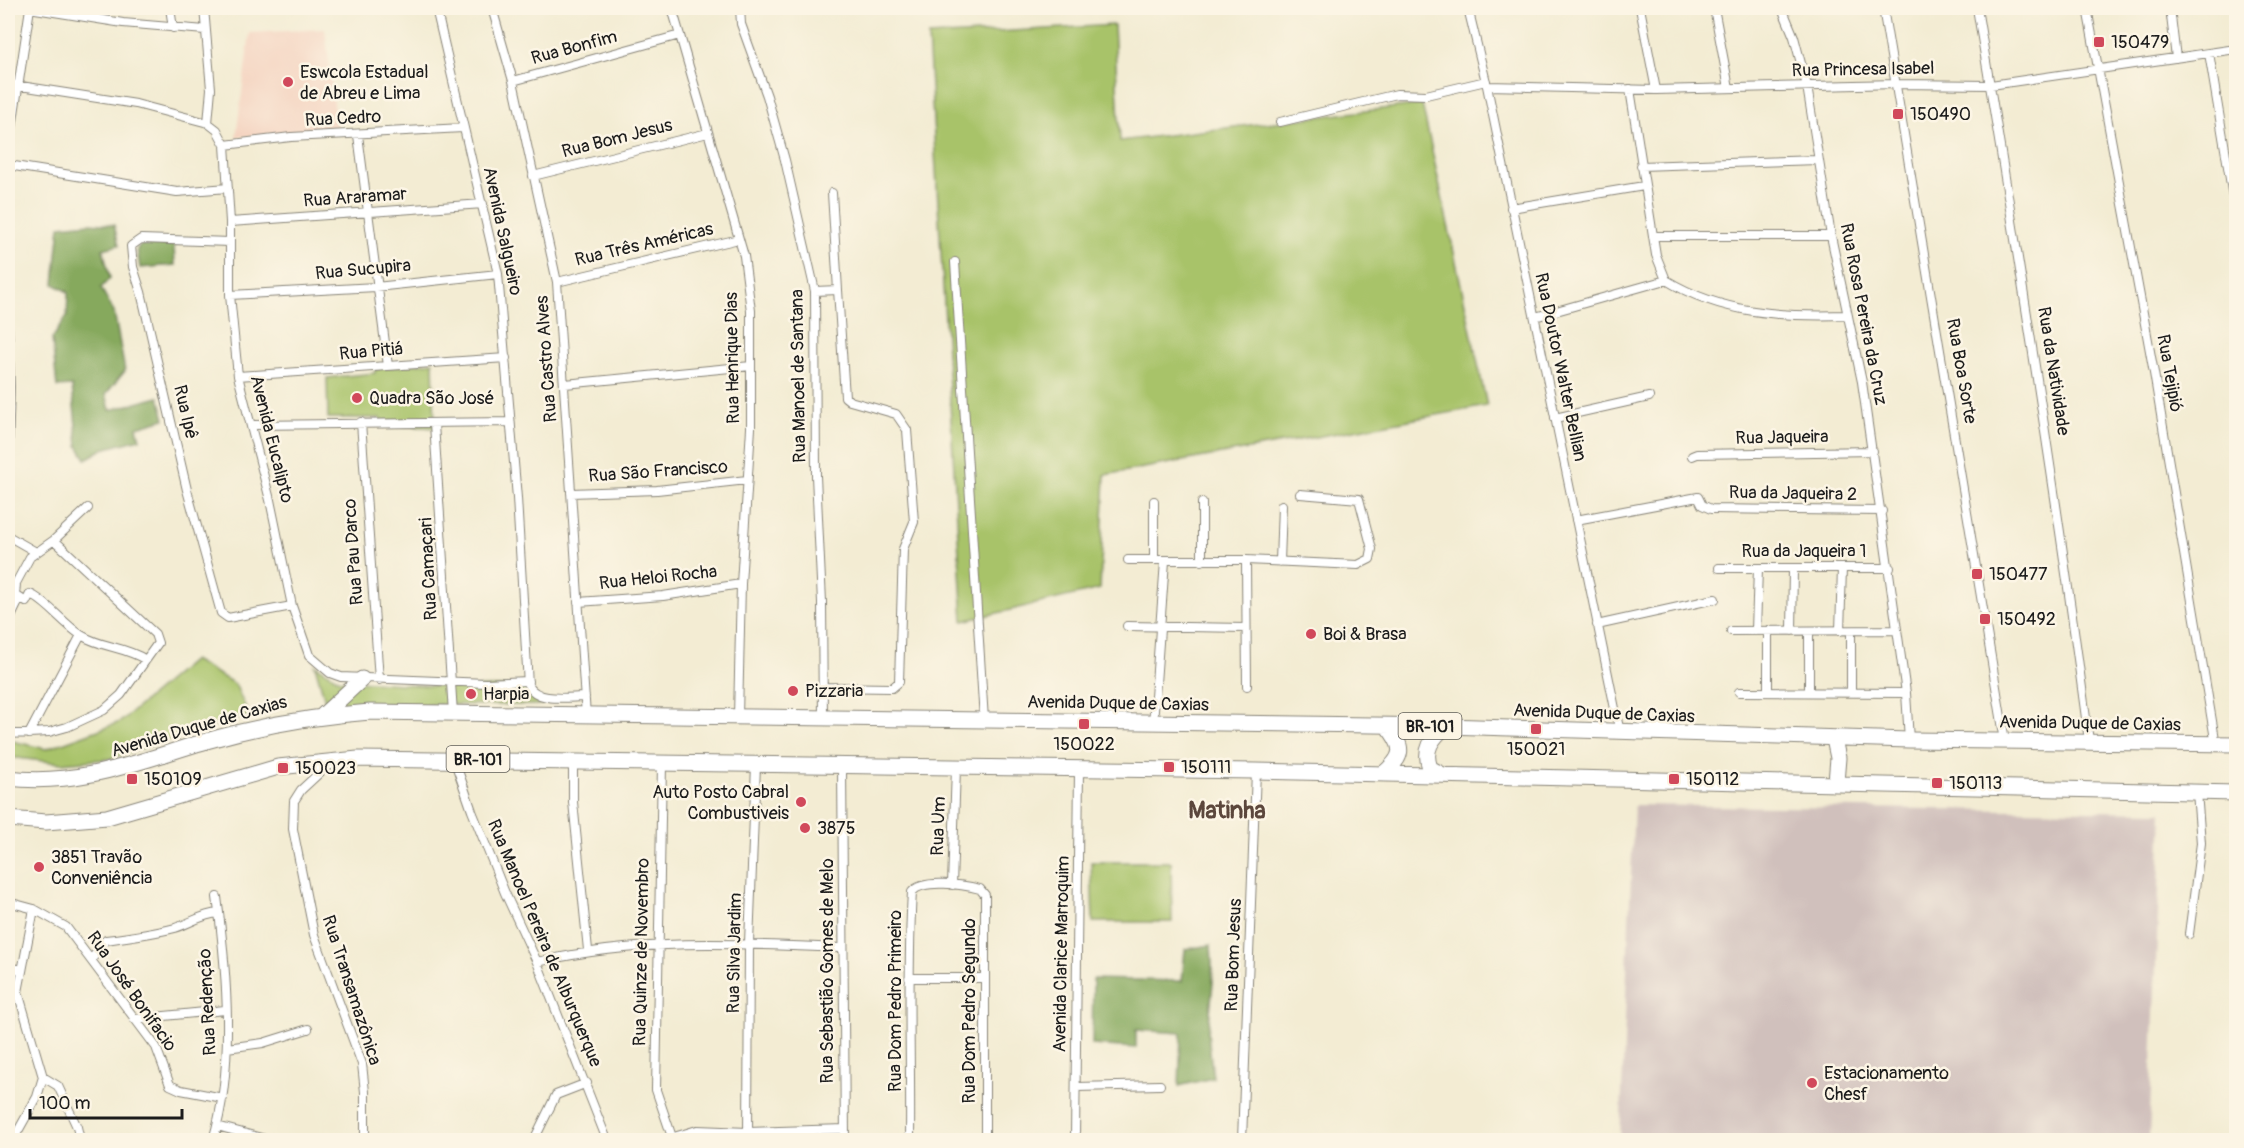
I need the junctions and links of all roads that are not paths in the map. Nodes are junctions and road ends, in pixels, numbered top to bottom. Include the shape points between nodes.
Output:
1 (30, 8) edge
2 (170, 8) edge
3 (204, 8) edge
4 (436, 8) edge
5 (492, 8) edge
6 (672, 8) edge
7 (740, 8) edge
8 (1472, 8) edge
9 (1640, 8) edge
10 (1714, 8) edge
11 (1782, 8) edge
12 (1883, 8) edge
13 (1977, 8) edge
14 (2087, 8) edge
15 (2170, 8) edge
16 (173, 28) junction
17 (205, 30) junction
18 (680, 35) junction
19 (2236, 49) edge
20 (2209, 53) junction
21 (2176, 58) junction
22 (2097, 70) junction
23 (513, 81) junction
24 (1486, 84) junction
25 (1896, 84) junction
26 (12, 85) edge
27 (1991, 85) junction
28 (1807, 86) junction
29 (1729, 88) junction
30 (1630, 89) junction
31 (1656, 90) junction
32 (1280, 122) dead end
33 (208, 123) junction
34 (464, 128) junction
35 (708, 133) junction
36 (358, 135) junction
37 (225, 145) junction
38 (8, 154) edge
39 (1818, 160) junction
40 (8, 165) edge
41 (1641, 166) junction
42 (533, 176) junction
43 (1644, 186) junction
44 (228, 188) junction
45 (832, 193) dead end
46 (483, 204) junction
47 (1511, 208) junction
48 (367, 212) junction
49 (2236, 215) edge
50 (230, 222) junction
51 (1654, 236) junction
52 (1831, 236) junction
53 (739, 238) junction
54 (230, 242) junction
55 (955, 262) dead end
56 (498, 274) junction
57 (1666, 280) junction
58 (557, 282) junction
59 (376, 287) junction
60 (838, 290) junction
61 (815, 291) junction
62 (230, 296) junction
63 (1847, 315) junction
64 (1535, 316) junction
65 (8, 332) edge
66 (506, 358) junction
67 (388, 366) junction
68 (751, 366) junction
69 (238, 376) junction
70 (564, 384) junction
71 (9, 387) edge
72 (1649, 397) dead end
73 (1556, 418) junction
74 (361, 422) junction
75 (510, 422) junction
76 (434, 424) junction
77 (253, 425) junction
78 (1873, 451) junction
79 (8, 452) edge
80 (1692, 456) dead end
81 (747, 480) junction
82 (571, 493) junction
83 (1300, 494) dead end
84 (1154, 501) dead end
85 (1202, 503) dead end
86 (1282, 505) dead end
87 (88, 508) dead end
88 (1882, 511) junction
89 (1576, 520) junction
90 (8, 536) edge
91 (54, 540) junction
92 (36, 552) junction
93 (1128, 560) dead end
94 (1154, 560) junction
95 (1246, 560) junction
96 (1165, 561) junction
97 (1202, 561) junction
98 (1280, 562) junction
99 (1758, 567) junction
100 (1719, 568) dead end
101 (1793, 568) junction
102 (1842, 568) junction
103 (1890, 568) junction
104 (741, 584) junction
105 (20, 598) junction
106 (1715, 599) dead end
107 (578, 602) junction
108 (292, 606) junction
109 (8, 623) edge
110 (1127, 626) dead end
111 (1158, 626) junction
112 (1597, 626) junction
113 (1246, 628) junction
114 (1898, 630) junction
115 (1731, 631) dead end
116 (1756, 631) junction
117 (1768, 631) junction
118 (1792, 631) junction
119 (1809, 631) junction
120 (1840, 631) junction
121 (1851, 631) junction
122 (81, 635) junction
123 (146, 660) junction
124 (362, 679) junction
125 (379, 680) junction
126 (451, 681) junction
127 (528, 681) junction
128 (1247, 686) dead end
129 (824, 687) junction
130 (1739, 692) dead end
131 (1768, 692) junction
132 (1809, 692) junction
133 (1851, 692) junction
134 (1906, 693) junction
135 (585, 697) junction
136 (453, 713) junction
137 (322, 716) junction
138 (586, 716) junction
139 (738, 717) junction
140 (824, 719) junction
141 (984, 720) junction
142 (1153, 724) junction
143 (1387, 726) junction
144 (1446, 726) junction
145 (1620, 733) junction
146 (8, 734) edge
147 (29, 734) junction
148 (1834, 738) junction
149 (1909, 740) junction
150 (2005, 741) junction
151 (2089, 741) junction
152 (2236, 744) edge
153 (2216, 745) junction
154 (454, 759) junction
155 (334, 760) junction
156 (573, 762) junction
157 (662, 764) junction
158 (756, 765) junction
159 (842, 766) junction
160 (956, 768) junction
161 (1079, 769) junction
162 (1256, 771) junction
163 (1383, 774) junction
164 (1443, 775) junction
165 (8, 778) edge
166 (1836, 782) junction
167 (2197, 792) junction
168 (2236, 793) edge
169 (8, 819) edge
170 (952, 885) junction
171 (975, 888) joint
172 (216, 897) dead end
173 (8, 902) edge
174 (34, 909) junction
175 (219, 913) junction
176 (2189, 934) dead end
177 (659, 944) junction
178 (749, 944) junction
179 (841, 948) junction
180 (588, 950) junction
181 (91, 960) junction
182 (537, 962) junction
183 (8, 967) edge
184 (22, 970) junction
185 (909, 978) junction
186 (985, 978) junction
187 (225, 1010) junction
188 (134, 1019) junction
189 (308, 1029) dead end
190 (227, 1048) junction
191 (43, 1077) junction
192 (587, 1083) junction
193 (1160, 1085) dead end
194 (1076, 1087) junction
195 (223, 1098) junction
196 (217, 1126) junction
197 (845, 1129) junction
198 (748, 1136) edge
199 (668, 1139) edge
200 (13, 1140) edge
201 (80, 1140) edge
202 (213, 1140) edge
203 (269, 1140) edge
204 (365, 1140) edge
205 (534, 1140) edge
206 (607, 1140) edge
207 (845, 1140) edge
208 (910, 1140) edge
209 (985, 1140) edge
210 (1075, 1140) edge
211 (1242, 1140) edge

1 - 16 street
1 - 26 street
2 - 16 street
3 - 17 street
4 - 34 street, Avenida Salgueiro
5 - 23 street, Rua Castro Alves
6 - 18 street, Rua Henrique Dias
7 - 61 street, Rua Manoel de Santana via 741,24 785,160
8 - 24 street, Rua Doutor Walter Bellian
9 - 31 street
10 - 29 street
11 - 28 street, Rua Rosa Pereira da Cruz
12 - 25 street, Rua Boa Sorte
13 - 27 street, Rua da Natividade
14 - 22 street, Rua Tejipió
15 - 21 street
16 - 17 street
17 - 33 street via 211,89
18 - 23 street, Rua Bonfim
18 - 35 street, Rua Henrique Dias
19 - 20 street, Rua Princesa Isabel
20 - 21 street, Rua Princesa Isabel
20 - 49 street
21 - 22 street, Rua Princesa Isabel
22 - 27 street, Rua Princesa Isabel
22 - 153 street, Rua Tejipió via 2154,373
23 - 42 street, Rua Castro Alves
24 - 30 street, Rua Princesa Isabel
24 - 32 street, Rua Princesa Isabel via 1426,95 1397,94
24 - 47 street, Rua Doutor Walter Bellian
25 - 27 street, Rua Princesa Isabel
25 - 28 street, Rua Princesa Isabel
25 - 150 street, Rua Boa Sorte
26 - 33 street via 136,104
26 - 38 street
27 - 151 street, Rua da Natividade via 2064,549
28 - 29 street, Rua Princesa Isabel
28 - 39 street, Rua Rosa Pereira da Cruz
29 - 31 street, Rua Princesa Isabel
30 - 31 street, Rua Princesa Isabel
30 - 41 street
33 - 37 street
34 - 36 street, Rua Cedro
34 - 46 street, Avenida Salgueiro
35 - 42 street, Rua Bom Jesus
35 - 53 street, Rua Henrique Dias
36 - 37 street, Rua Cedro via 291,137
36 - 48 street
37 - 44 street, Avenida Eucalipto
39 - 41 street
39 - 52 street, Rua Rosa Pereira da Cruz
40 - 44 street via 177,192
41 - 43 street
42 - 58 street, Rua Castro Alves
43 - 47 street
43 - 51 street
44 - 50 street, Avenida Eucalipto
45 - 60 street
46 - 48 street, Rua Araramar
46 - 56 street, Avenida Salgueiro
47 - 64 street, Rua Doutor Walter Bellian
48 - 50 street, Rua Araramar
48 - 59 street
50 - 54 street, Avenida Eucalipto
51 - 52 street
51 - 57 street via 1656,255
52 - 63 street, Rua Rosa Pereira da Cruz
53 - 58 street, Rua Três Américas
53 - 68 street, Rua Henrique Dias via 751,311
54 - 62 street, Avenida Eucalipto
54 - 108 street, Rua Ipê via 141,239 131,246 133,267 221,613 228,618
55 - 141 street
56 - 59 street, Rua Sucupira
56 - 66 street, Avenida Salgueiro
57 - 63 street via 1707,301 1757,313 1791,317
57 - 64 street
58 - 70 street, Rua Castro Alves
59 - 62 street, Rua Sucupira
59 - 67 street
60 - 61 street
60 - 129 street via 845,397 896,414 906,426 914,522 903,549 899,682 892,688
61 - 129 street, Rua Manoel de Santana via 816,476
62 - 69 street, Avenida Eucalipto
63 - 78 street, Rua Rosa Pereira da Cruz
64 - 73 street, Rua Doutor Walter Bellian
65 - 71 street
66 - 67 street, Rua Pitiá
66 - 75 street, Avenida Salgueiro
67 - 69 street, Rua Pitiá
68 - 70 street
68 - 81 street, Rua Henrique Dias
69 - 77 street, Avenida Eucalipto
70 - 82 street, Rua Castro Alves
71 - 79 street
72 - 73 street
73 - 89 street, Rua Doutor Walter Bellian
74 - 76 street
74 - 77 street
74 - 125 street, Rua Pau Darco
75 - 76 street
75 - 127 street, Avenida Salgueiro
76 - 126 street, Rua Camaçari
77 - 108 street, Avenida Eucalipto
78 - 80 street, Rua Jaqueira
78 - 88 street, Rua Rosa Pereira da Cruz
81 - 82 street, Rua São Francisco via 657,490
81 - 104 street, Rua Henrique Dias
82 - 107 street, Rua Castro Alves
83 - 98 street via 1359,499 1372,555 1358,565
84 - 94 street
85 - 97 street
86 - 98 street
87 - 91 street
88 - 89 street, Rua da Jaqueira 2 via 1704,507 1698,497
88 - 103 street, Rua Rosa Pereira da Cruz
89 - 112 street, Rua Doutor Walter Bellian
90 - 92 street
91 - 92 street
91 - 123 street via 155,634 157,647
92 - 105 street via 24,564 16,583 14,594
93 - 94 street
94 - 96 street
95 - 97 street
95 - 98 street
95 - 113 street
96 - 97 street
96 - 111 street
99 - 100 street, Rua da Jaqueira 1
99 - 101 street, Rua da Jaqueira 1
99 - 116 street
101 - 102 street, Rua da Jaqueira 1
101 - 118 street
102 - 103 street, Rua da Jaqueira 1
102 - 120 street
103 - 114 street, Rua Rosa Pereira da Cruz
104 - 107 street, Rua Heloi Rocha via 663,596
104 - 139 street, Rua Henrique Dias
105 - 109 street
105 - 122 street via 26,602 30,594
106 - 112 street
107 - 135 street, Rua Castro Alves
108 - 124 street, Avenida Eucalipto via 309,655 330,673
110 - 111 street
111 - 113 street
111 - 142 street
112 - 145 street, Rua Doutor Walter Bellian
113 - 128 street
114 - 121 street
114 - 134 street, Rua Rosa Pereira da Cruz
115 - 116 street
116 - 117 street
117 - 118 street
117 - 131 street
118 - 119 street
119 - 120 street
119 - 132 street
120 - 121 street
121 - 133 street
122 - 123 street via 127,649
122 - 147 street
123 - 147 street via 121,696 104,710 67,728
124 - 125 street, Avenida Eucalipto
124 - 137 highway
125 - 126 street, Avenida Eucalipto
126 - 127 street, Avenida Eucalipto
126 - 136 street, Rua Camaçari
127 - 135 street via 529,688 543,696
129 - 140 street, Rua Manoel de Santana
130 - 131 street
131 - 132 street
132 - 133 street
133 - 134 street
134 - 149 street, Rua Rosa Pereira da Cruz
135 - 138 street, Rua Castro Alves
136 - 137 highway, Avenida Duque de Caxias / BR-101
136 - 138 highway, Avenida Duque de Caxias / BR-101
137 - 165 highway, Avenida Duque de Caxias / BR-101 via 253,728 85,777
138 - 139 highway, Avenida Duque de Caxias / BR-101
139 - 140 highway, Avenida Duque de Caxias / BR-101
140 - 141 highway, Avenida Duque de Caxias / BR-101
141 - 142 highway, Avenida Duque de Caxias / BR-101
142 - 143 highway, Avenida Duque de Caxias / BR-101
143 - 144 highway, Avenida Duque de Caxias / BR-101
143 - 163 highway via 1401,751
144 - 145 highway, Avenida Duque de Caxias / BR-101
144 - 164 highway via 1433,738 1427,752 1430,768
145 - 148 highway, Avenida Duque de Caxias / BR-101
146 - 147 street
148 - 149 highway, Avenida Duque de Caxias / BR-101
148 - 166 highway via 1838,758
149 - 150 highway, Avenida Duque de Caxias / BR-101
150 - 151 highway, Avenida Duque de Caxias / BR-101
151 - 153 highway, Avenida Duque de Caxias / BR-101
152 - 153 highway, Avenida Duque de Caxias / BR-101
154 - 155 highway, BR-101
154 - 156 highway, BR-101
154 - 182 street, Rua Manoel Pereira de Alburquerque via 501,882
155 - 169 highway, BR-101 via 278,767 107,817 46,822
155 - 204 street, Rua Transamazônica via 294,801 294,829 314,935 362,1064
156 - 157 highway, BR-101
156 - 180 street via 573,802
157 - 158 highway, BR-101
157 - 177 street, Rua Quinze de Novembro
158 - 159 highway, BR-101
158 - 178 street, Rua Silva Jardim
159 - 160 highway, BR-101
159 - 179 street, Rua Sebastião Gomes de Melo
160 - 161 highway, BR-101
160 - 170 street, Rua Um
161 - 162 highway, BR-101
161 - 194 street, Avenida Clarice Marroquim
162 - 163 highway, BR-101
162 - 211 street, Rua Bom Jesus
163 - 164 highway, BR-101
164 - 166 highway, BR-101
166 - 167 highway, BR-101
167 - 168 highway, BR-101
167 - 176 street via 2201,843
170 - 171 street, Rua Dom Pedro Primeiro
170 - 185 street, Rua Dom Pedro Primeiro via 922,885 912,892
171 - 186 street, Rua Dom Pedro Segundo via 985,895
172 - 175 street, Rua Redenção
173 - 174 street, Rua José Bonifacio
174 - 181 street, Rua José Bonifacio via 66,927
174 - 184 street
175 - 181 street via 201,915 173,928 108,939
175 - 187 street, Rua Redenção
177 - 178 street
177 - 180 street
177 - 199 street, Rua Quinze de Novembro via 656,1090
178 - 179 street
178 - 198 street, Rua Silva Jardim
179 - 197 street, Rua Sebastião Gomes de Melo
180 - 182 street
181 - 188 street, Rua José Bonifacio
182 - 192 street, Rua Manoel Pereira de Alburquerque
183 - 184 street
184 - 191 street via 18,992
185 - 186 street
185 - 208 street, Rua Dom Pedro Primeiro
186 - 209 street, Rua Dom Pedro Segundo
187 - 188 street
187 - 190 street, Rua Redenção
188 - 195 street, Rua José Bonifacio via 156,1047 170,1085
189 - 190 street via 263,1043
190 - 195 street, Rua Redenção
191 - 200 street via 37,1097
191 - 201 street via 58,1086
192 - 205 street via 556,1095
192 - 206 street, Rua Manoel Pereira de Alburquerque
193 - 194 street
194 - 210 street, Avenida Clarice Marroquim
195 - 196 street, Rua Redenção
196 - 202 street, Rua Redenção
196 - 203 street
197 - 198 street
197 - 207 street, Rua Sebastião Gomes de Melo
198 - 199 street via 697,1130

